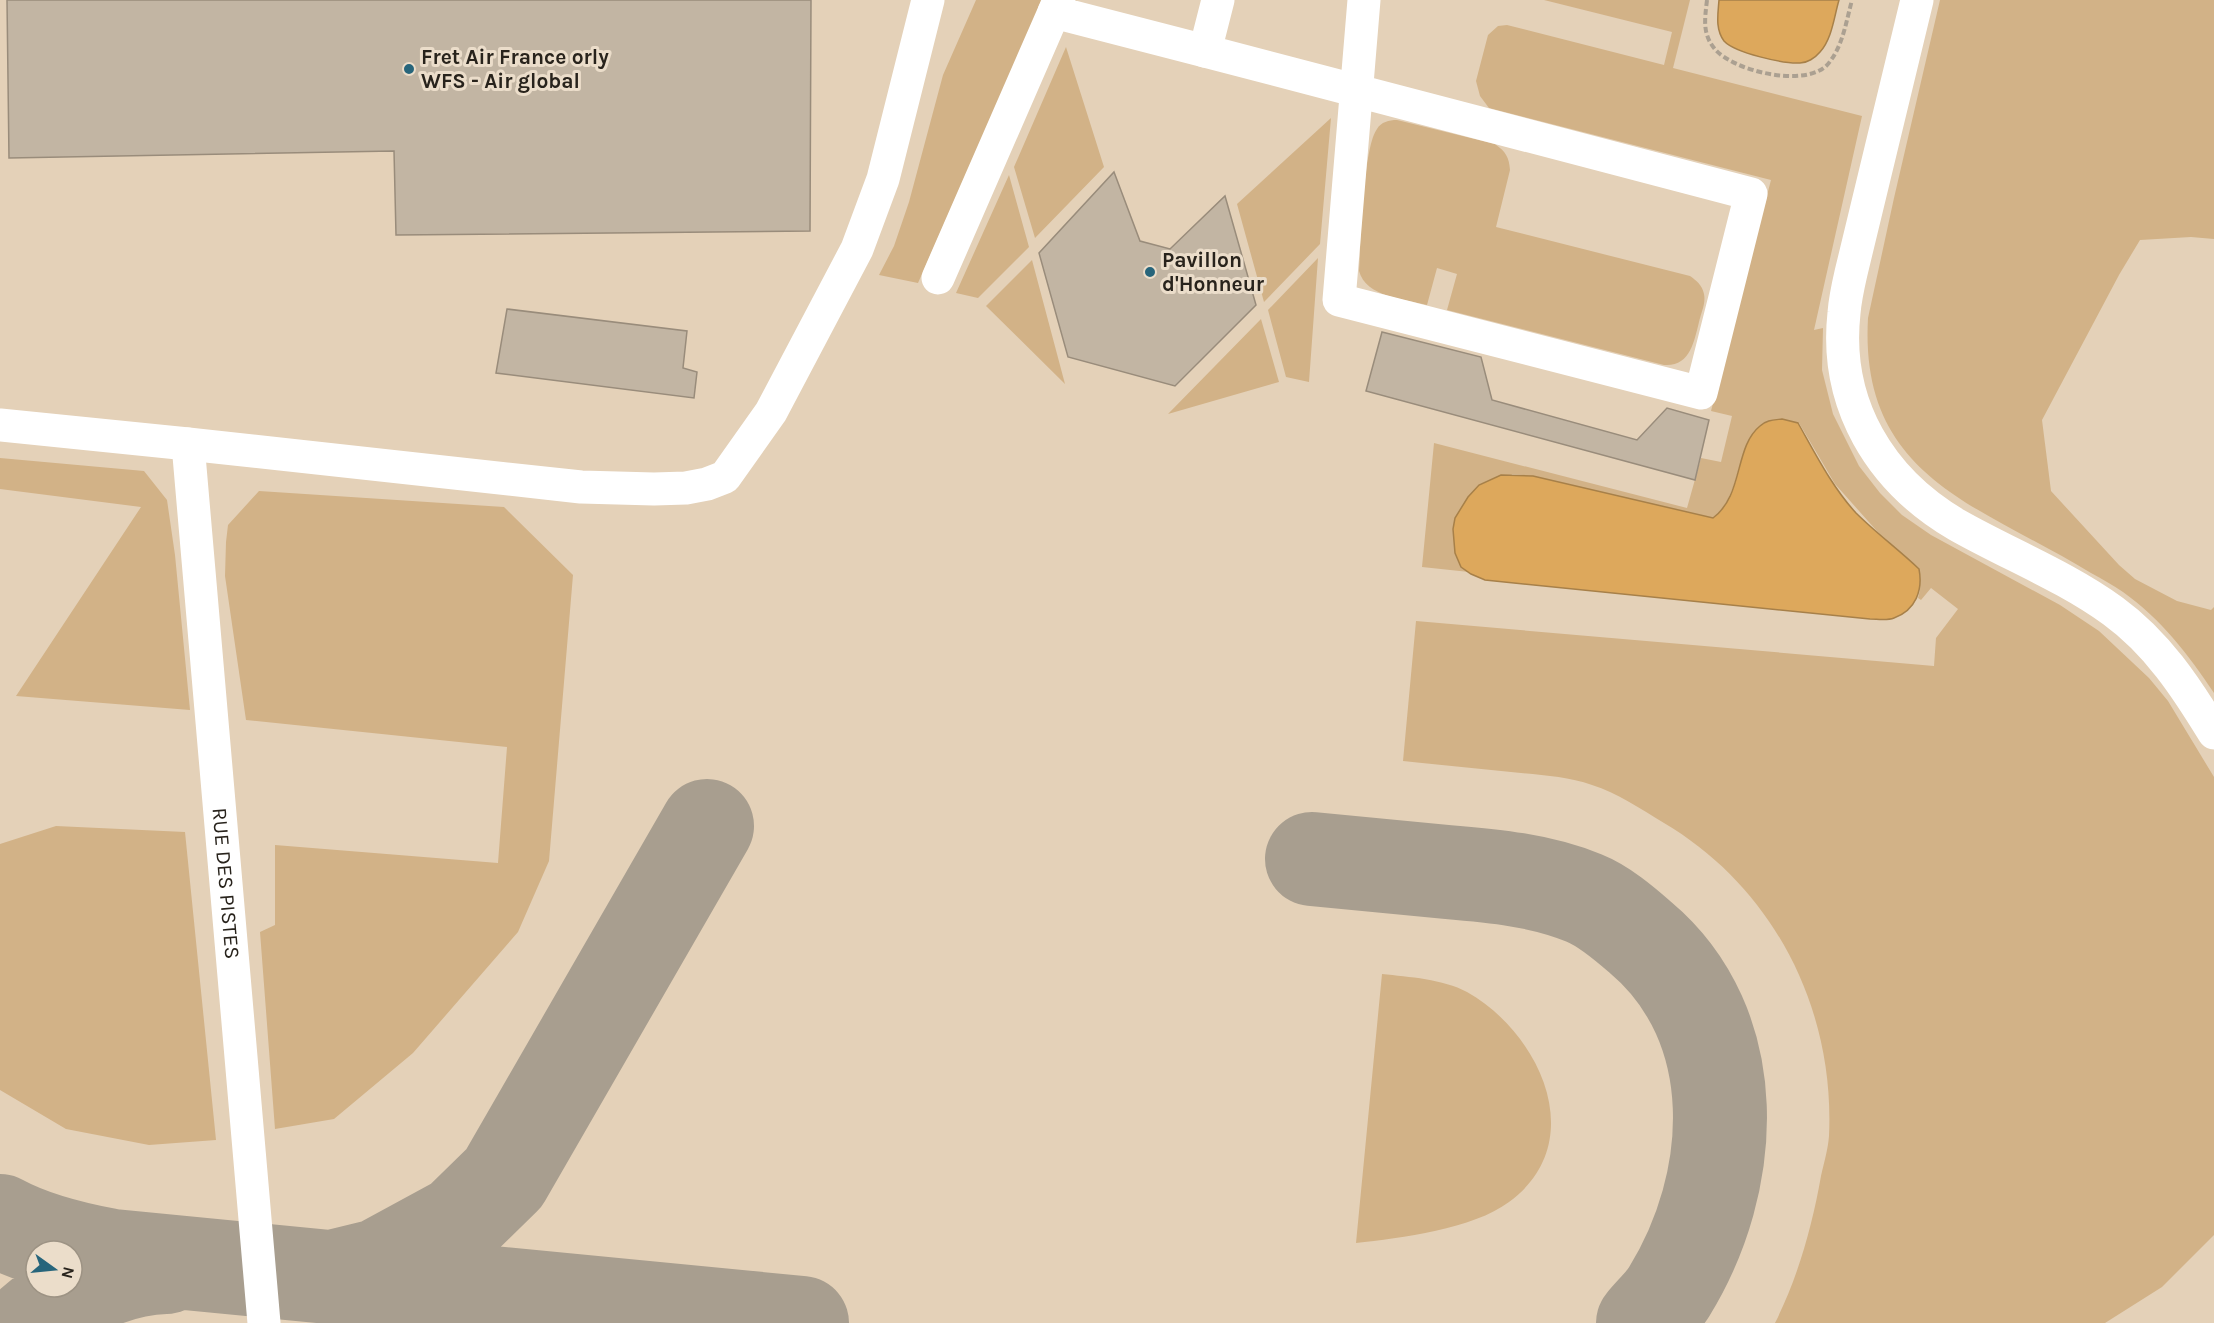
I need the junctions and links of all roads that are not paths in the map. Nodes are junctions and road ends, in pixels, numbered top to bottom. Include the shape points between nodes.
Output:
1 (928, 0) edge
2 (1218, 0) edge
3 (1364, 0) edge
4 (1917, 0) edge
5 (1057, 6) edge
6 (1205, 51) junction
7 (1356, 91) junction
8 (938, 278) dead end
9 (0, 425) edge
10 (188, 444) junction
11 (2214, 733) edge
12 (264, 1323) edge

1 - 10 lane via 883,179 857,249 771,412 725,477 686,488 581,487
2 - 6 lane
3 - 7 lane
4 - 11 lane via 1843,314 1844,360 1851,400 1869,441 1918,500 2113,611 2172,667
5 - 6 lane
5 - 8 lane
6 - 7 lane
7 - 7 lane via 1751,194 1701,393 1339,300
9 - 10 lane
10 - 12 lane, RUE DES PISTES

